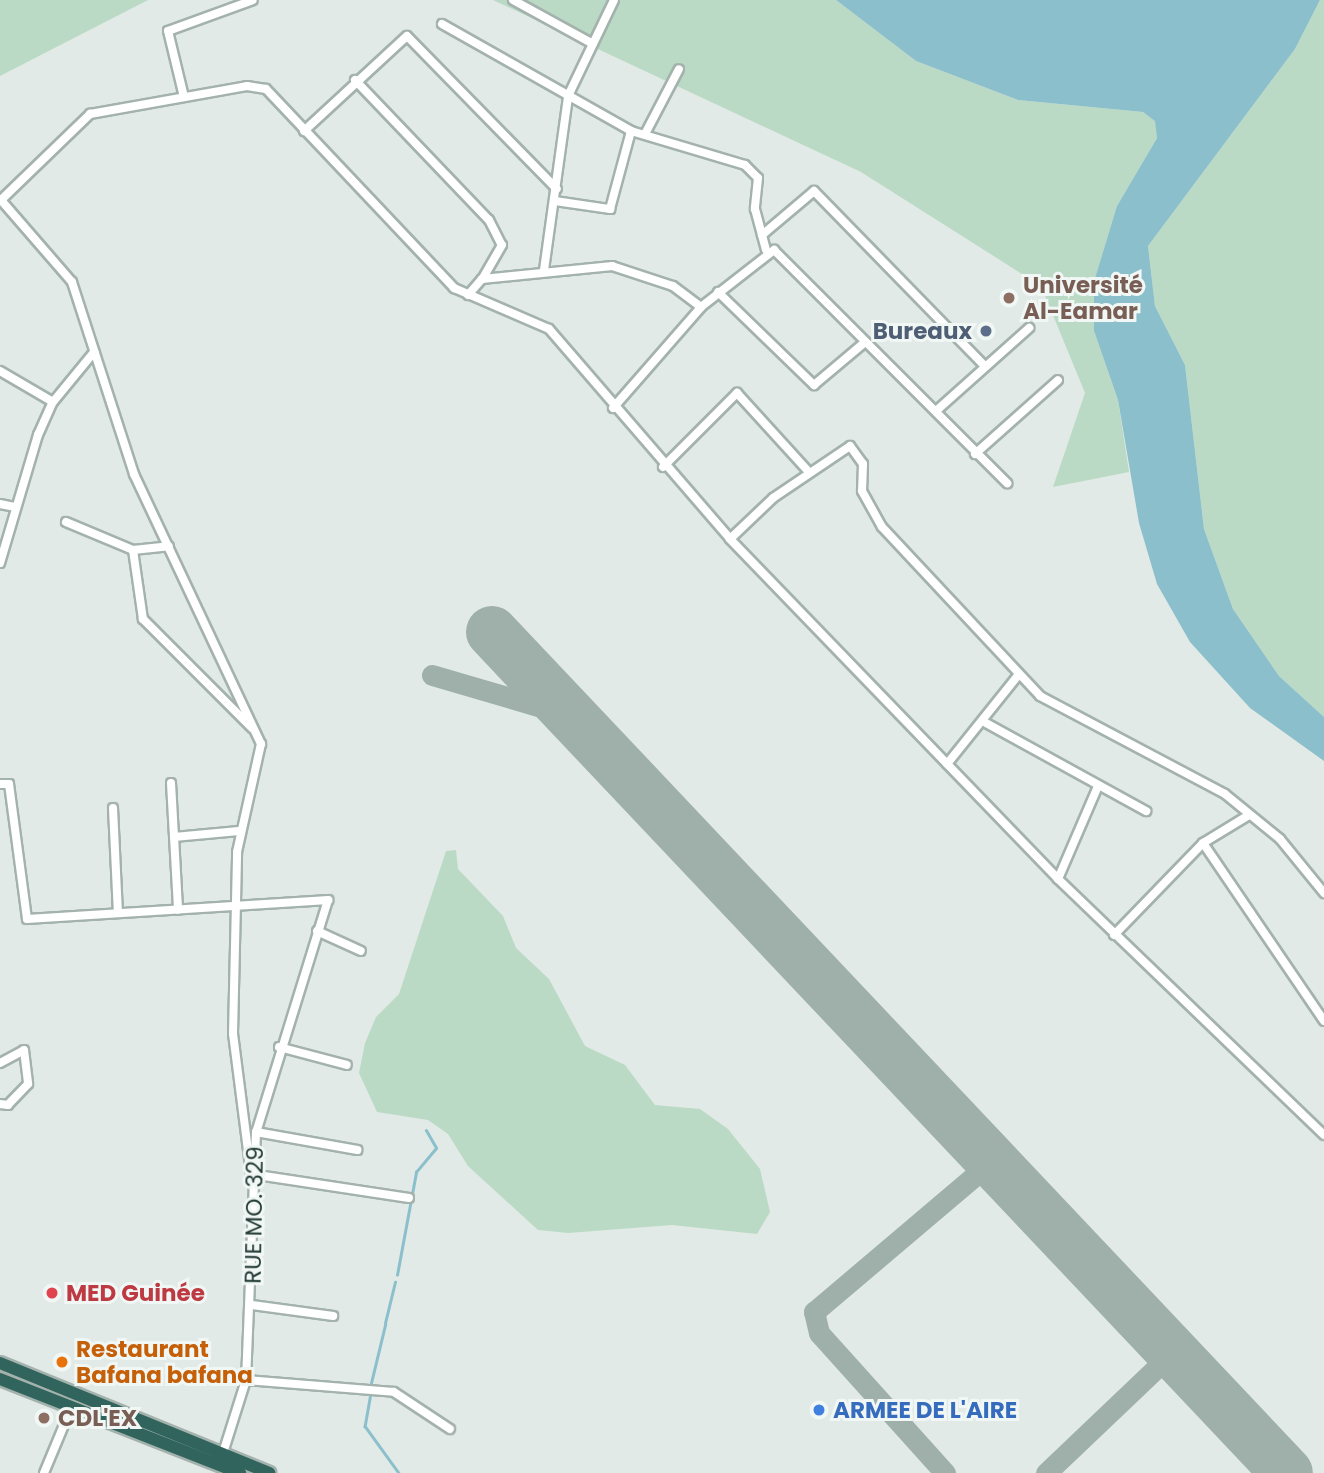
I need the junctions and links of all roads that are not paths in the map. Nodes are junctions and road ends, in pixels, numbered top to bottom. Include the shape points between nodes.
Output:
1 (253, 0) edge
2 (513, 0) edge
3 (614, 0) edge
4 (442, 24) dead end
5 (593, 44) junction
6 (679, 69) dead end
7 (355, 80) junction
8 (568, 96) junction
9 (184, 97) junction
10 (304, 131) junction
11 (631, 131) junction
12 (645, 134) junction
13 (557, 189) junction
14 (555, 201) junction
15 (1, 205) edge
16 (762, 235) junction
17 (766, 250) junction
18 (544, 270) junction
19 (482, 279) junction
20 (718, 292) junction
21 (468, 295) junction
22 (701, 307) junction
23 (1029, 328) dead end
24 (865, 342) junction
25 (94, 352) junction
26 (985, 366) junction
27 (0, 371) edge
28 (1058, 380) dead end
29 (53, 402) junction
30 (614, 408) junction
31 (936, 411) junction
32 (975, 454) junction
33 (663, 467) junction
34 (809, 472) junction
35 (1007, 483) dead end
36 (0, 504) edge
37 (16, 507) junction
38 (66, 522) dead end
39 (730, 539) junction
40 (169, 546) junction
41 (133, 550) junction
42 (0, 563) edge
43 (1019, 674) junction
44 (986, 723) junction
45 (257, 733) junction
46 (947, 764) junction
47 (171, 783) dead end
48 (0, 784) edge
49 (1098, 786) junction
50 (113, 808) dead end
51 (1146, 811) dead end
52 (1249, 815) junction
53 (239, 831) junction
54 (174, 837) junction
55 (1203, 843) junction
56 (1058, 879) junction
57 (1324, 893) edge
58 (238, 906) junction
59 (178, 909) junction
60 (118, 913) junction
61 (317, 931) junction
62 (1114, 935) junction
63 (361, 951) dead end
64 (1324, 1021) edge
65 (279, 1047) junction
66 (0, 1063) edge
67 (347, 1065) dead end
68 (0, 1104) edge
69 (256, 1132) junction
70 (1324, 1135) edge
71 (357, 1150) dead end
72 (251, 1174) junction
73 (409, 1198) dead end
74 (252, 1305) junction
75 (334, 1316) dead end
76 (0, 1363) edge
77 (0, 1379) edge
78 (246, 1380) junction
79 (71, 1408) junction
80 (450, 1429) dead end
81 (218, 1463) edge
82 (44, 1473) edge
83 (240, 1473) edge
84 (268, 1473) edge

1 - 9 street via 168,31
2 - 5 street
3 - 5 street
4 - 8 street
5 - 8 street
6 - 12 street
7 - 10 street
7 - 13 street via 401,37 413,38
7 - 19 street via 489,220 502,246
8 - 11 street
8 - 13 street
9 - 10 street via 258,86
9 - 15 street via 90,114 4,192
10 - 21 street via 454,288
11 - 12 street
11 - 14 street via 610,209
12 - 16 street via 745,165 758,178 755,209
13 - 14 street
14 - 18 street
15 - 25 street via 72,282
16 - 17 street
16 - 26 street via 814,191
17 - 20 street
17 - 24 street via 781,253
18 - 19 street
18 - 22 street via 611,266 673,286
19 - 21 street
20 - 22 street
20 - 24 street via 814,386
21 - 30 street via 549,329
22 - 30 street
23 - 26 street
24 - 31 street
25 - 29 street
25 - 40 street via 134,474
26 - 31 street
27 - 29 street
28 - 32 street
29 - 37 street
30 - 33 street
31 - 32 street
32 - 35 street
33 - 34 street via 737,393
33 - 39 street
34 - 39 street
34 - 43 street via 850,446 863,464 862,491 882,527
36 - 37 street
37 - 42 street
38 - 41 street
39 - 46 street
40 - 41 street
40 - 45 street
41 - 45 street via 143,619
43 - 44 street
43 - 52 street via 1040,696 1225,794
44 - 46 street
44 - 49 street
45 - 53 street via 262,757
46 - 56 street
47 - 54 street
48 - 60 street via 9,784 27,919
49 - 51 street
49 - 56 street
50 - 60 street
52 - 55 street
52 - 57 street via 1280,839
53 - 54 street
53 - 58 street
54 - 59 street
55 - 62 street
55 - 64 street
56 - 62 street
58 - 59 street
58 - 61 street, RUE MO. 329 via 328,900
58 - 72 street via 233,1034
59 - 60 street
61 - 63 street
61 - 65 street, RUE MO. 329
62 - 70 street
65 - 67 street
65 - 69 street, RUE MO. 329
66 - 68 street via 24,1050 28,1084 9,1104
69 - 71 street
69 - 72 street, RUE MO. 329
72 - 73 street
72 - 74 street, RUE MO. 329
74 - 75 street
74 - 78 street, RUE MO. 329
76 - 81 highway
77 - 79 highway
78 - 80 street via 394,1392
78 - 81 street, RUE MO. 329
79 - 81 highway
79 - 82 street
81 - 83 highway
81 - 84 highway

